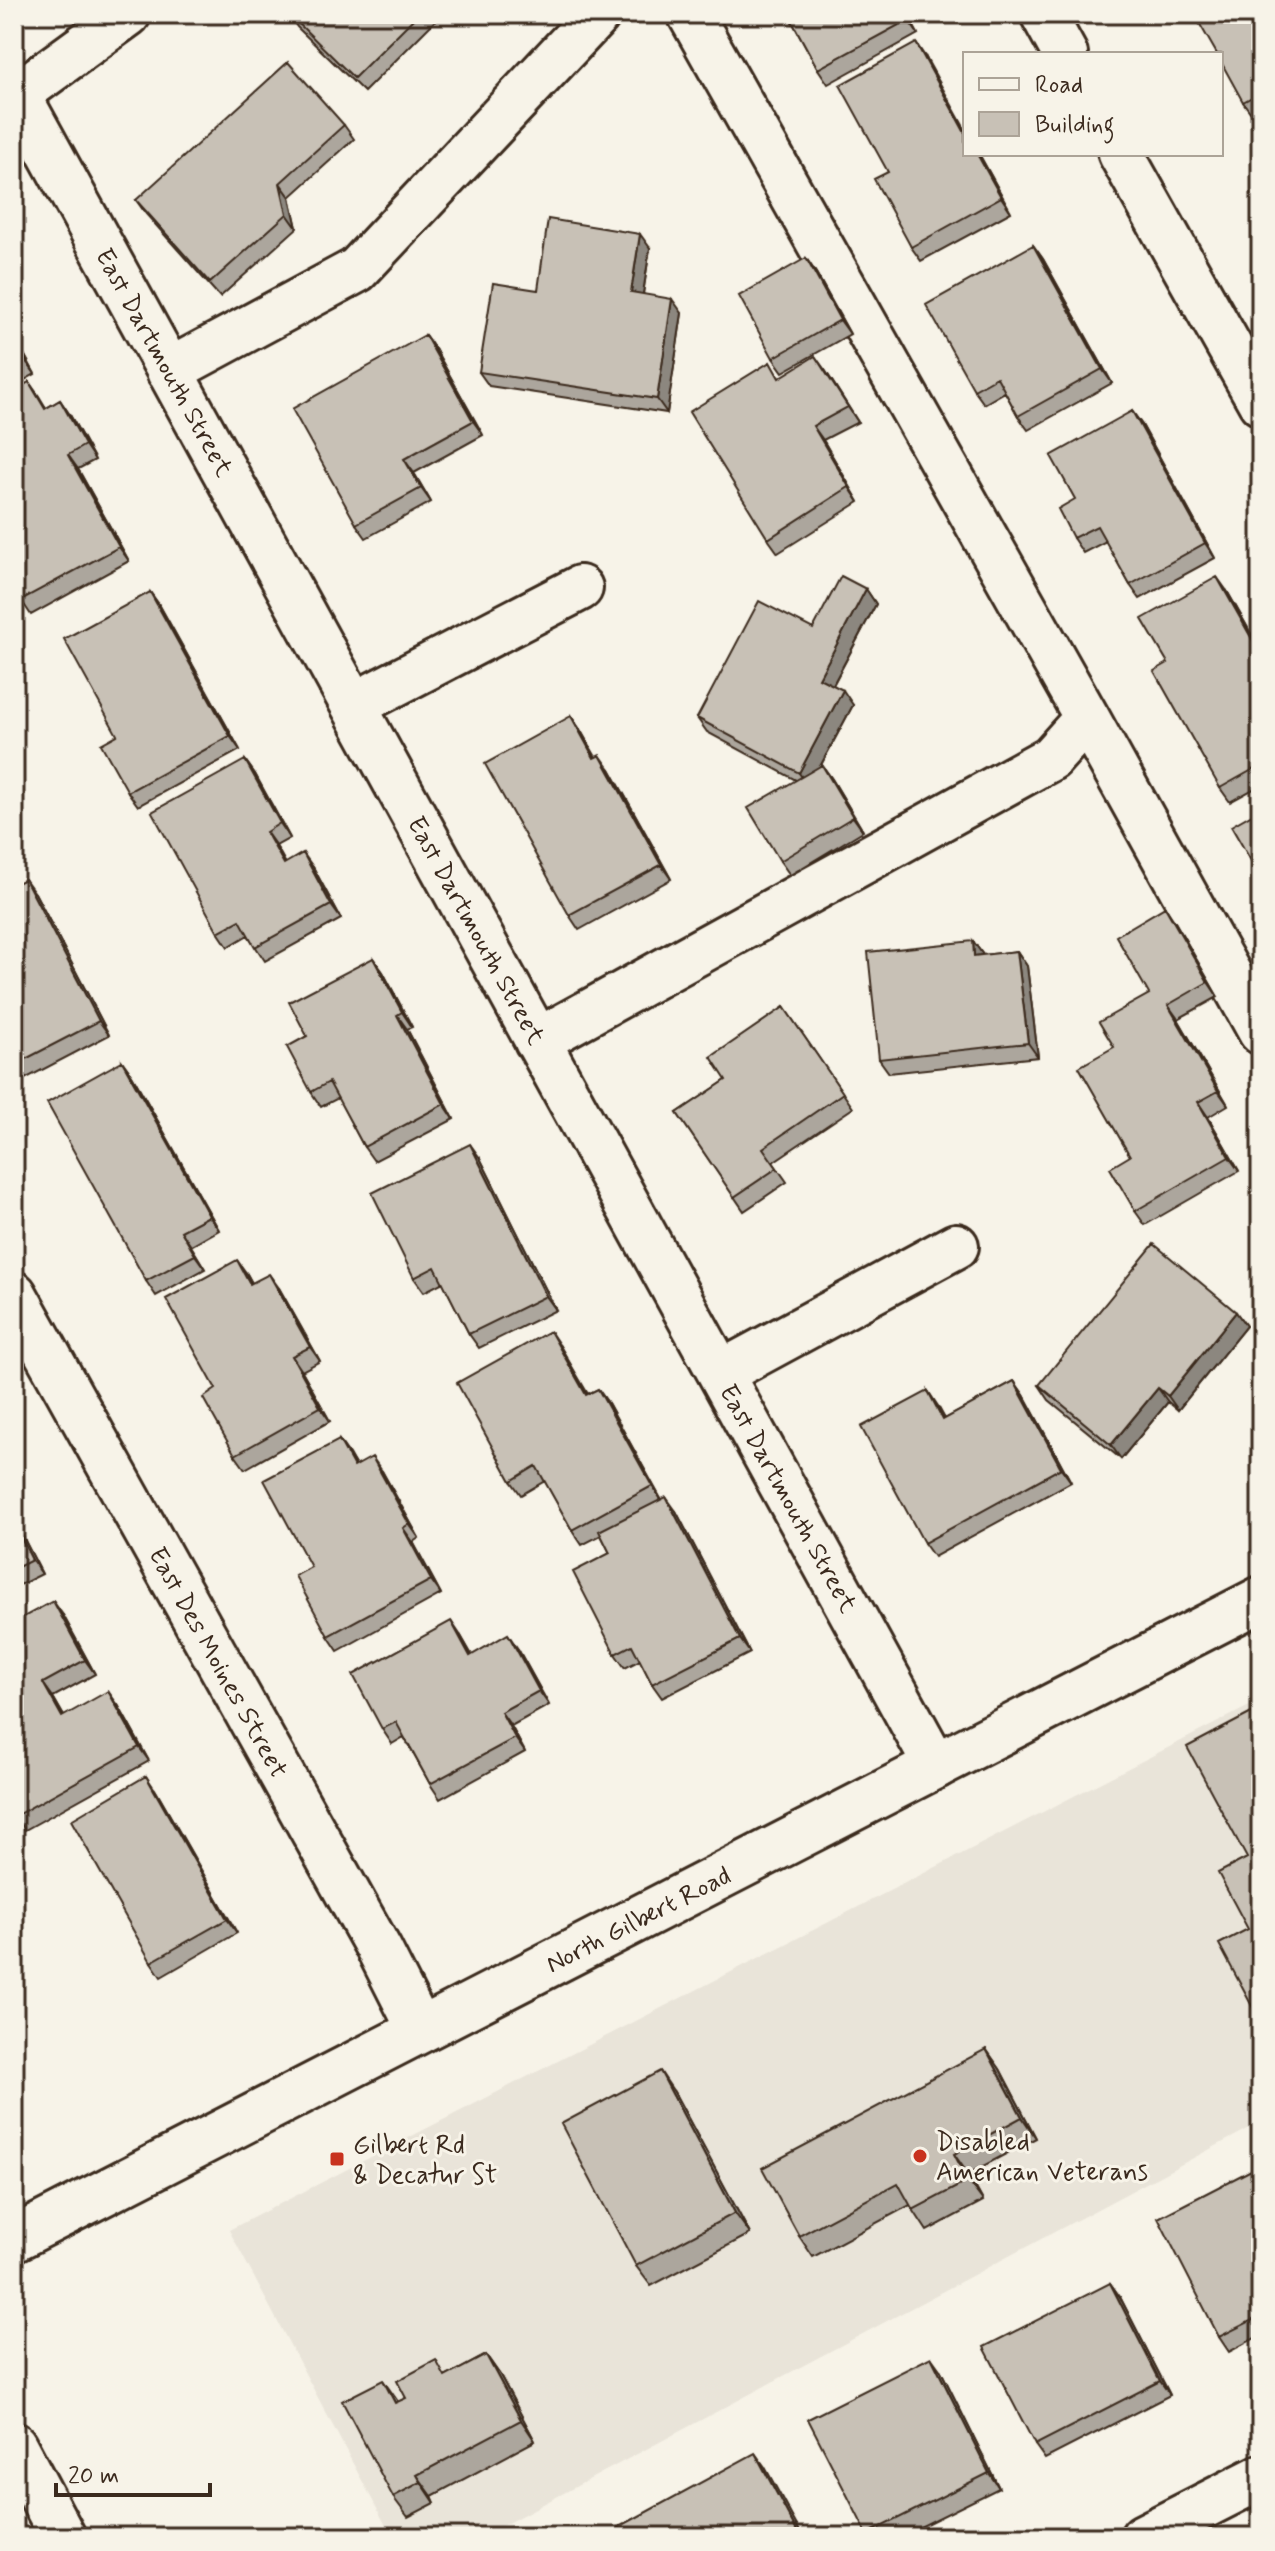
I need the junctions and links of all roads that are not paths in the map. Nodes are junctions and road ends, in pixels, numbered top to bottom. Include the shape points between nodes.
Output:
1 (128, 14) edge
2 (598, 14) edge
3 (690, 14) edge
4 (1043, 14) edge
5 (1064, 52) edge
6 (16, 96) edge
7 (1122, 156) edge
8 (169, 371) junction
9 (1261, 403) edge
10 (580, 588) dead end
11 (354, 705) junction
12 (1087, 718) junction
13 (1261, 1032) edge
14 (537, 1041) junction
15 (956, 1246) dead end
16 (14, 1294) edge
17 (721, 1373) junction
18 (1261, 1599) edge
19 (936, 1766) junction
20 (420, 2030) junction
21 (14, 2239) edge
22 (14, 2445) edge
23 (1261, 2477) edge
24 (63, 2537) edge
25 (1143, 2537) edge

1 - 6 street
2 - 8 street via 357,270
3 - 12 street
4 - 5 street
6 - 8 street, East Dartmouth Street
7 - 9 street
8 - 11 street, East Dartmouth Street
10 - 11 street
11 - 14 street, East Dartmouth Street
12 - 13 street
12 - 14 street via 1051,758
14 - 17 street, East Dartmouth Street
15 - 17 street
16 - 20 street, East Des Moines Street
17 - 19 street, East Dartmouth Street
18 - 19 street, North Gilbert Road
19 - 20 street, North Gilbert Road
20 - 21 street, North Gilbert Road
22 - 24 street
23 - 25 street

